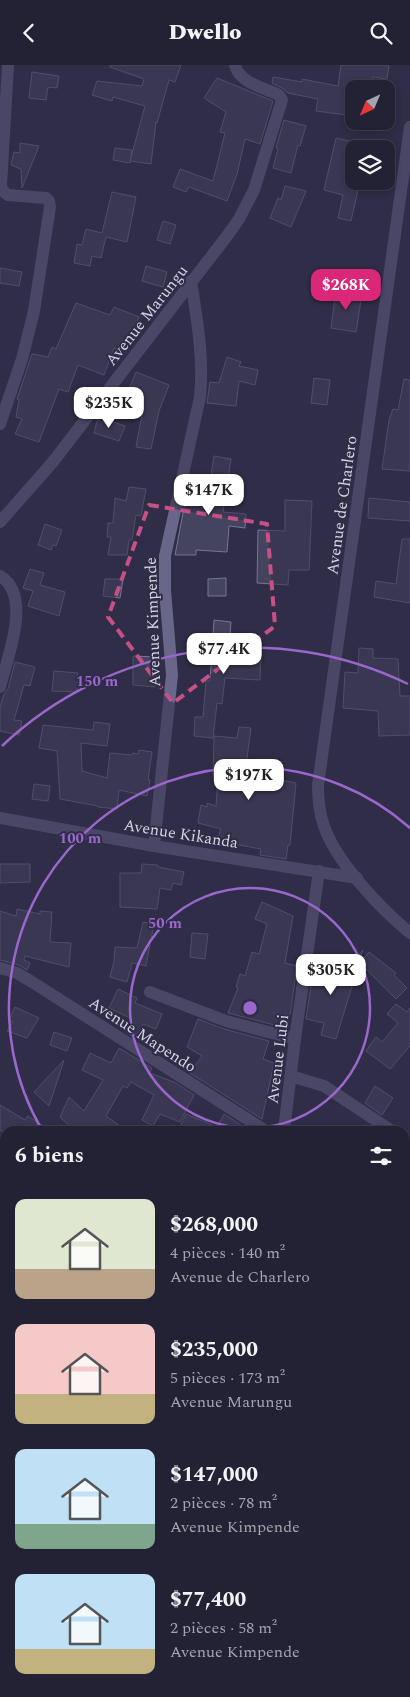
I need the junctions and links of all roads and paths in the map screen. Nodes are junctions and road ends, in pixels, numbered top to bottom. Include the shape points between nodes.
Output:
1 (8, 65) edge
2 (235, 65) edge
3 (410, 127) edge
4 (192, 281) junction
5 (0, 424) edge
6 (0, 522) edge
7 (0, 577) edge
8 (0, 687) edge
9 (0, 818) edge
10 (154, 846) junction
11 (319, 871) junction
12 (357, 878) junction
13 (410, 933) edge
14 (0, 968) edge
15 (150, 992) dead end
16 (295, 1039) junction
17 (290, 1076) junction
18 (258, 1126) edge
19 (284, 1126) edge
20 (384, 1126) edge

1 - 5 street via 1,186 8,195 46,198 50,207 34,311
2 - 4 street, Avenue Marungu via 244,78 282,96 282,100 246,205
3 - 12 street, Avenue de Charlero via 318,785 324,828 340,857
4 - 6 street, Avenue Marungu via 52,463
4 - 10 street, Avenue Kimpende via 202,373 200,397 165,556 172,675
7 - 8 street via 6,580 15,595 17,614
9 - 10 street, Avenue Kikanda
10 - 11 street, Avenue Kikanda
11 - 12 street, Avenue Kikanda
11 - 16 street, Avenue Lubi
12 - 13 street, Avenue de Charlero
14 - 18 street, Avenue Mapendo via 29,980
15 - 16 street via 226,1021
16 - 17 street, Avenue Lubi
17 - 19 street, Avenue Lubi
17 - 20 street via 324,1086

